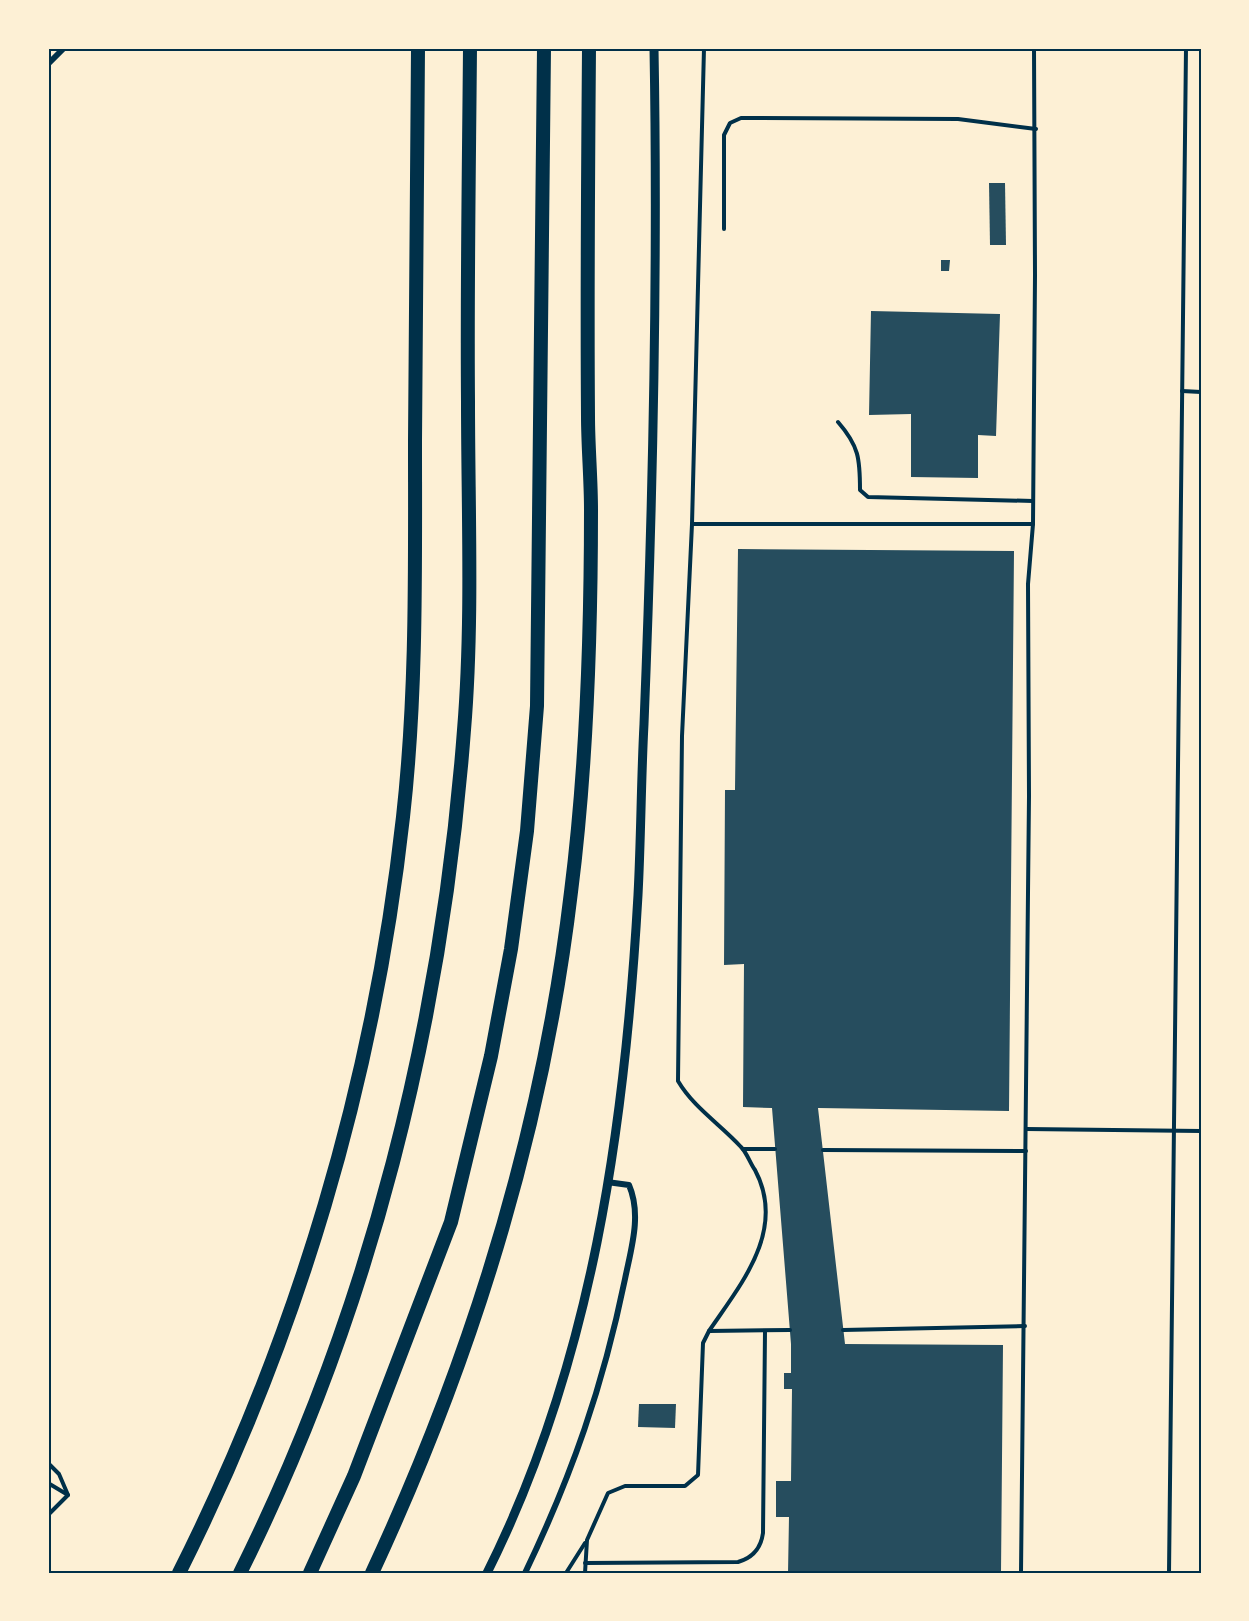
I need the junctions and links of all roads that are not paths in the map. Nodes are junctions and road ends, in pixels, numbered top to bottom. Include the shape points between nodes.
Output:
1 (64, 48) edge
2 (418, 48) edge
3 (470, 48) edge
4 (544, 48) edge
5 (589, 48) edge
6 (654, 48) edge
7 (704, 48) edge
8 (1034, 48) edge
9 (1186, 48) edge
10 (48, 64) edge
11 (1036, 129) junction
12 (724, 229) dead end
13 (1182, 391) junction
14 (1201, 392) edge
15 (838, 423) dead end
16 (1033, 501) junction
17 (692, 524) junction
18 (1033, 524) junction
19 (1026, 1129) junction
20 (1174, 1130) junction
21 (1201, 1131) edge
22 (742, 1149) junction
23 (775, 1149) dead end
24 (823, 1150) dead end
25 (1026, 1151) junction
26 (607, 1182) junction
27 (1025, 1326) junction
28 (790, 1330) dead end
29 (843, 1330) dead end
30 (709, 1331) junction
31 (765, 1331) junction
32 (48, 1463) edge
33 (48, 1484) edge
34 (68, 1496) junction
35 (48, 1515) edge
36 (587, 1540) junction
37 (585, 1563) junction
38 (179, 1573) edge
39 (240, 1573) edge
40 (310, 1573) edge
41 (372, 1573) edge
42 (488, 1573) edge
43 (525, 1573) edge
44 (566, 1573) edge
45 (585, 1573) edge
46 (1021, 1573) edge
47 (1169, 1573) edge

1 - 10 street
2 - 38 highway via 413,655 406,783 393,895 374,1010 335,1174 257,1400
3 - 39 highway via 467,690 445,917 409,1102 357,1286 303,1435
4 - 40 highway via 537,706 511,949 491,1056 451,1222 354,1476
5 - 41 highway via 589,645 584,761 571,895 525,1142 494,1260 444,1406
6 - 26 street via 656,384 638,896 625,1055
7 - 17 lane
8 - 11 lane
9 - 13 lane
11 - 12 lane via 958,119 741,118 730,123 724,135
11 - 16 lane
13 - 14 lane
13 - 20 lane
15 - 16 lane via 854,441 860,462 860,490 868,497
16 - 18 lane
17 - 18 lane
17 - 22 lane via 682,736 678,1081 687,1096
18 - 19 lane via 1028,584 1032,667
19 - 20 lane
19 - 25 lane
20 - 21 lane
20 - 47 lane
22 - 23 lane
22 - 30 lane via 763,1186 766,1228 751,1269
24 - 25 lane
25 - 27 lane
26 - 42 street via 584,1304 563,1381 528,1484
26 - 43 street via 629,1185 635,1200 633,1236 618,1312 580,1448
27 - 29 lane
27 - 46 lane
28 - 31 lane
30 - 31 lane
30 - 36 lane via 703,1343 698,1474 685,1486 613,1489 605,1497
31 - 37 lane via 763,1533 756,1551 748,1559 733,1563
32 - 34 lane via 59,1474
33 - 34 lane
34 - 35 lane
36 - 37 lane
36 - 44 lane
37 - 45 lane

